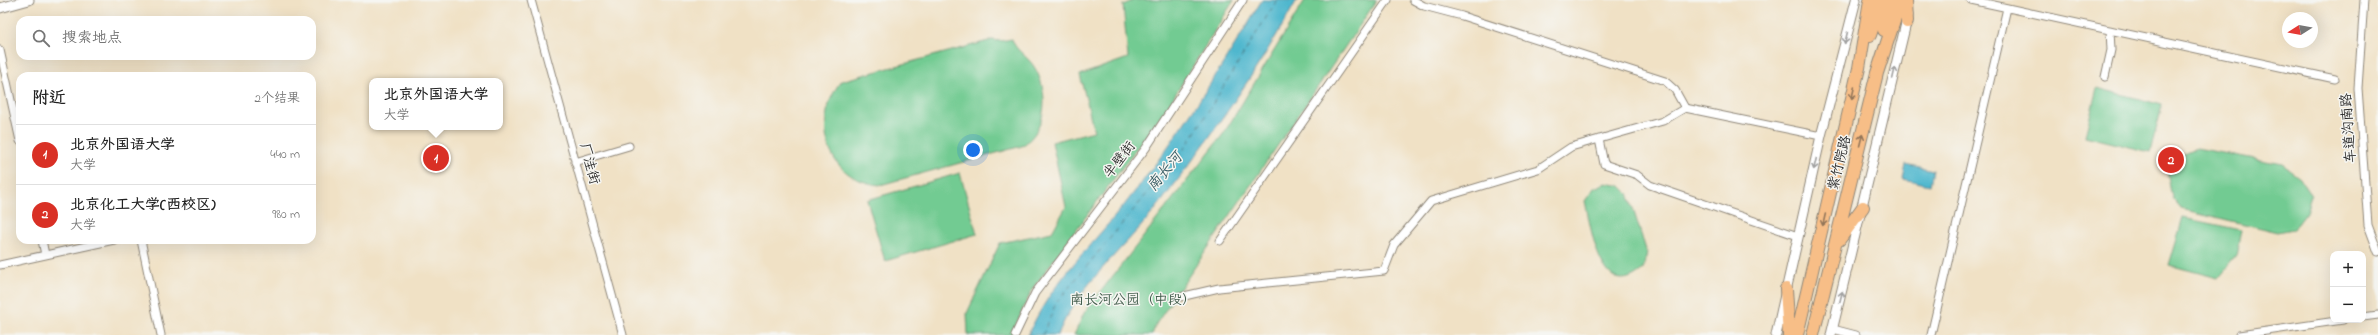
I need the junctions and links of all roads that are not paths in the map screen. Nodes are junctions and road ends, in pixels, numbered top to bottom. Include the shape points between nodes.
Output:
1 (29, 0) edge
2 (531, 0) edge
3 (1244, 0) edge
4 (1388, 0) edge
5 (1413, 0) edge
6 (1856, 0) edge
7 (1870, 0) edge
8 (1882, 0) edge
9 (1890, 0) edge
10 (1901, 0) edge
11 (1906, 0) edge
12 (1912, 0) edge
13 (1971, 0) edge
14 (2364, 0) edge
15 (0, 8) edge
16 (2008, 8) junction
17 (1907, 22) junction
18 (2110, 30) junction
19 (0, 50) edge
20 (1859, 68) junction
21 (1877, 73) junction
22 (2105, 78) dead end
23 (2335, 79) dead end
24 (1685, 108) junction
25 (16, 123) edge
26 (1821, 136) junction
27 (1599, 139) junction
28 (629, 146) dead end
29 (575, 162) junction
30 (1863, 207) junction
31 (1798, 236) junction
32 (1220, 241) dead end
33 (43, 244) edge
34 (96, 244) edge
35 (142, 244) edge
36 (1835, 246) junction
37 (2378, 252) edge
38 (45, 255) junction
39 (0, 265) edge
40 (1786, 289) junction
41 (1180, 298) dead end
42 (2378, 315) edge
43 (2366, 317) edge
44 (2330, 322) edge
45 (1832, 332) edge
46 (161, 335) edge
47 (623, 335) edge
48 (1015, 335) edge
49 (1776, 335) edge
50 (1789, 335) edge
51 (1797, 335) edge
52 (1813, 335) edge
53 (1856, 335) edge
54 (1931, 335) edge
55 (2239, 335) edge

1 - 15 street
2 - 29 street, 厂洼街
3 - 48 street, 半壁街 via 1146,148 1035,293
4 - 32 street
5 - 24 street via 1424,6 1665,81 1675,90
6 -> 26 street, 紫竹院路
7 - 20 highway, 紫竹院路
8 - 20 highway
9 - 21 highway
10 - 21 highway, 紫竹院路
11 - 17 highway
12 - 17 street
13 - 16 street
14 - 37 street, 车道沟南路 via 2358,88 2368,225
16 - 18 street
16 - 54 street
30 -> 17 street
18 - 22 street via 2111,50
18 - 23 street
19 - 25 street
20 -> 51 highway, 紫竹院路
36 -> 21 highway, 紫竹院路
24 - 26 street
24 - 27 street via 1663,121
26 -> 31 street, 紫竹院路
27 - 31 street via 1604,164 1637,175 1650,185
27 - 41 street via 1570,147 1538,169 1431,201 1394,246 1384,271 1219,288
28 - 29 street
29 - 47 street, 厂洼街
30 - 36 highway
45 -> 30 street
31 - 40 street, 紫竹院路
33 - 38 street
34 - 38 street
35 - 46 street
36 - 52 highway, 紫竹院路
38 - 39 street
40 - 49 street, 紫竹院路
40 - 50 highway
42 - 43 street
44 - 55 street
45 - 53 street

